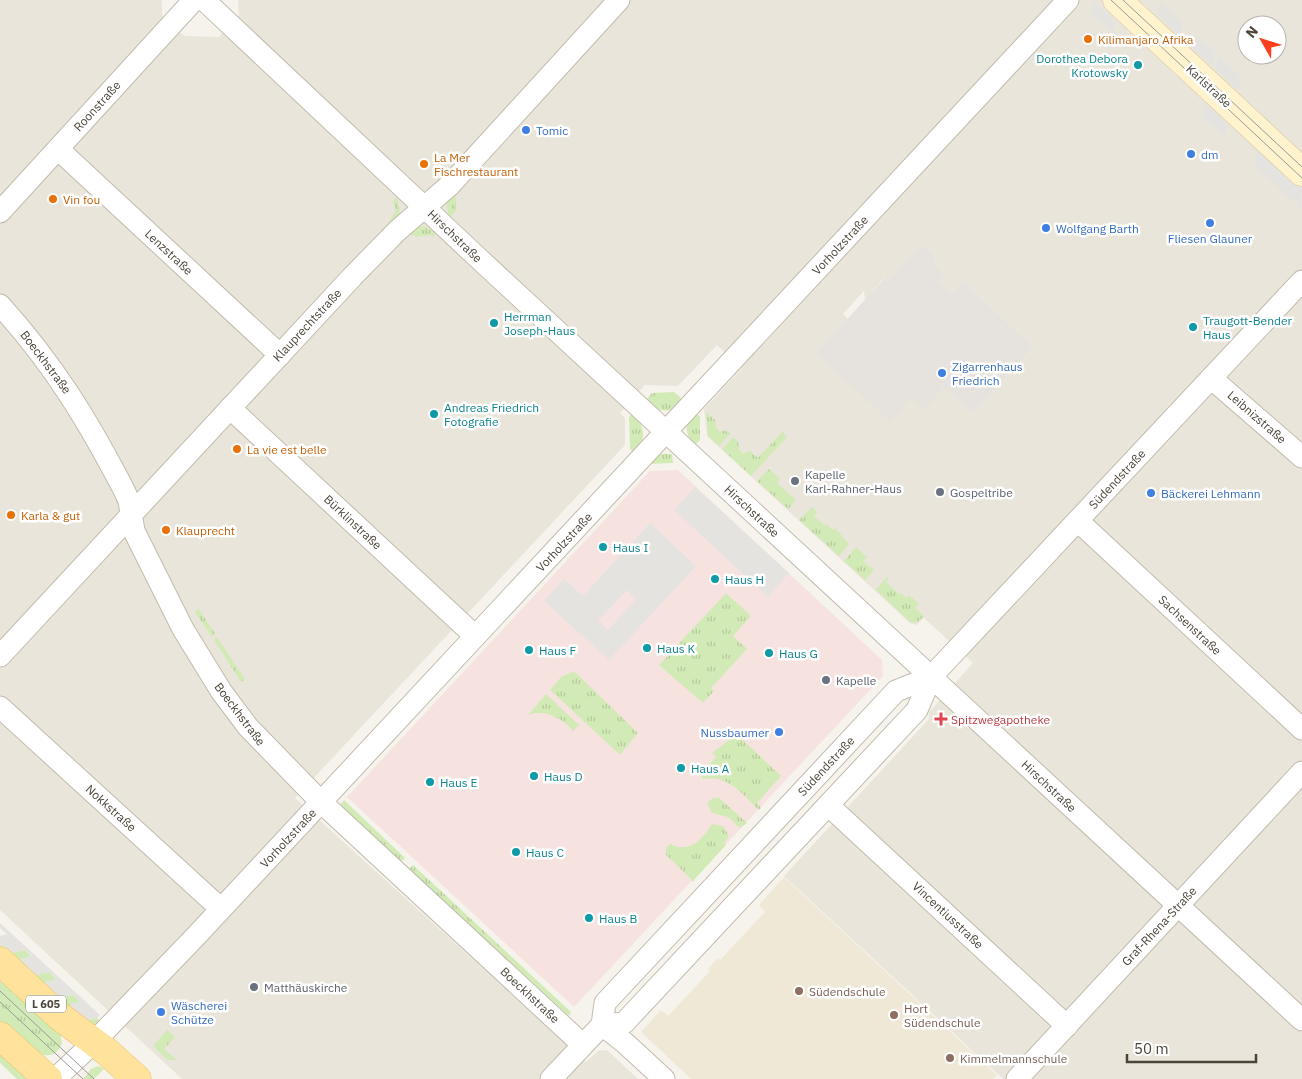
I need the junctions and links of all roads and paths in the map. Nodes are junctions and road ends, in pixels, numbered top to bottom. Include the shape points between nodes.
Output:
1 (194, 0) edge
2 (204, 0) edge
3 (619, 0) edge
4 (1068, 0) edge
5 (1117, 0) edge
6 (58, 150) junction
7 (1302, 172) edge
8 (424, 207) junction
9 (0, 212) edge
10 (1302, 281) edge
11 (0, 305) edge
12 (280, 355) junction
13 (1211, 378) junction
14 (230, 408) junction
15 (666, 432) junction
16 (1302, 457) edge
17 (130, 516) junction
18 (1078, 521) junction
19 (475, 636) junction
20 (0, 656) edge
21 (931, 677) junction
22 (0, 707) edge
23 (1302, 729) edge
24 (1302, 772) edge
25 (321, 802) junction
26 (828, 805) junction
27 (752, 847) junction
28 (772, 865) junction
29 (1178, 906) junction
30 (221, 909) junction
31 (0, 961) edge
32 (1302, 1020) edge
33 (602, 1025) junction
34 (1067, 1026) junction
35 (0, 1036) edge
36 (94, 1042) junction
37 (584, 1045) junction
38 (48, 1079) edge
39 (55, 1079) edge
40 (138, 1079) edge
41 (552, 1079) edge
42 (664, 1079) edge
43 (1017, 1079) edge

1 - 6 street, Roonstraße
2 - 8 street, Hirschstraße
3 - 8 street, Klauprechtstraße via 450,185
4 - 15 street, Vorholzstraße
5 - 7 main road, Karlstraße
6 - 9 street, Roonstraße
6 - 12 street, Lenzstraße
8 - 12 street, Klauprechtstraße via 397,231
8 - 15 street, Hirschstraße
10 - 13 street, Südendstraße
11 - 17 street, Boeckhstraße via 52,367 77,404 124,490
12 - 14 street, Klauprechtstraße
13 - 16 street, Leibnizstraße
13 - 18 street, Südendstraße
14 - 17 street, Klauprechtstraße
14 - 19 street, Bürklinstraße
15 - 19 street, Vorholzstraße
15 - 21 street, Hirschstraße
17 - 20 street, Klauprechtstraße
17 - 25 street, Boeckhstraße via 134,531 184,629 221,691 264,746
18 - 21 street, Südendstraße
18 - 23 street, Sachsenstraße
19 - 25 street, Vorholzstraße
21 - 26 street, Südendstraße via 917,710
21 - 27 street, Südendstraße via 896,691
21 - 29 street, Hirschstraße
22 - 30 street, Nokkstraße
24 - 29 street, Graf-Rhena-Straße
25 - 30 street, Vorholzstraße
25 - 37 street, Boeckhstraße
26 - 28 street, Südendstraße
26 - 34 street, Vincentiusstraße
27 - 28 street
27 - 33 street, Südendstraße via 605,1003
28 - 33 street, Südendstraße via 624,1023
29 - 32 street, Hirschstraße
29 - 34 street, Graf-Rhena-Straße
30 - 36 street, Vorholzstraße
31 - 36 main road, L 605 via 59,1016
33 - 37 street
33 - 42 street
34 - 43 street, Graf-Rhena-Straße
35 - 38 main road
36 - 39 street, Vorholzstraße
36 - 40 main road, L 605
37 - 41 street

